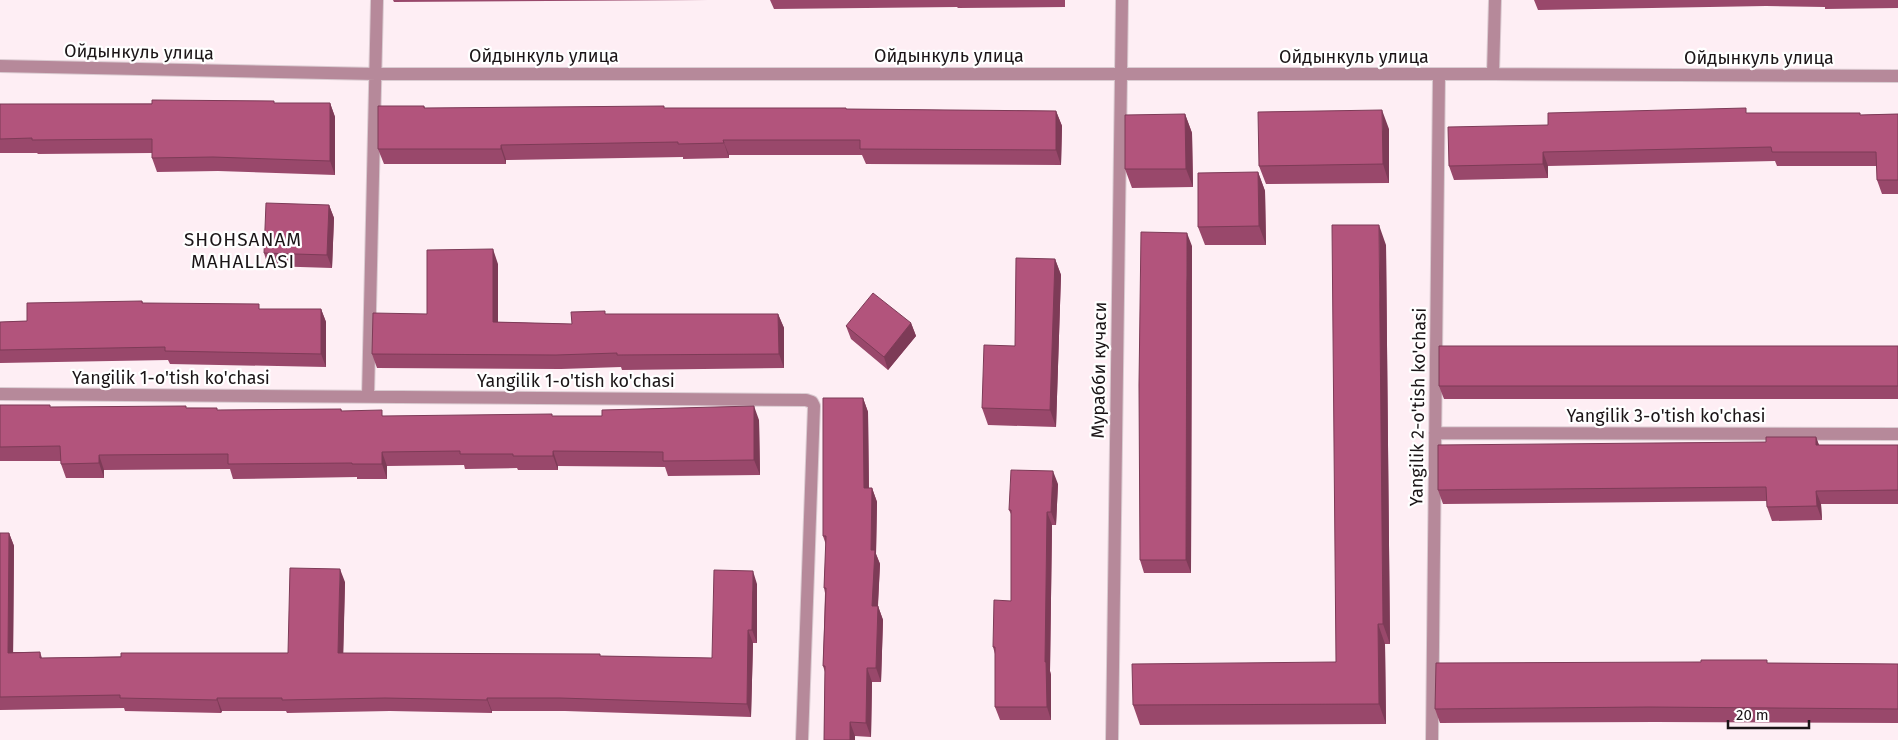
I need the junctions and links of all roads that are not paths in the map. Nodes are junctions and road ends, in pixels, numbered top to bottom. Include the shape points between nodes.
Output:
1 (377, 0) edge
2 (1122, 0) edge
3 (1495, 0) edge
4 (0, 66) edge
5 (376, 74) junction
6 (1120, 74) junction
7 (1439, 74) junction
8 (1493, 74) junction
9 (1898, 76) edge
10 (0, 394) edge
11 (368, 397) junction
12 (1434, 433) junction
13 (1898, 434) edge
14 (802, 740) edge
15 (1112, 740) edge
16 (1432, 740) edge

1 - 5 street
2 - 6 street, Мурабби кучаси
3 - 8 street
4 - 5 street, Ойдынкуль улица
5 - 6 street, Ойдынкуль улица
5 - 11 street
6 - 7 street, Ойдынкуль улица
6 - 15 street, Мурабби кучаси
7 - 8 street, Ойдынкуль улица
7 - 12 street, Yangilik 2-o'tish ko'chasi
8 - 9 street, Ойдынкуль улица
10 - 11 street, Yangilik 1-o'tish ko'chasi
11 - 14 street, Yangilik 1-o'tish ko'chasi via 812,402
12 - 13 street, Yangilik 3-o'tish ko'chasi
12 - 16 street, Yangilik 2-o'tish ko'chasi

